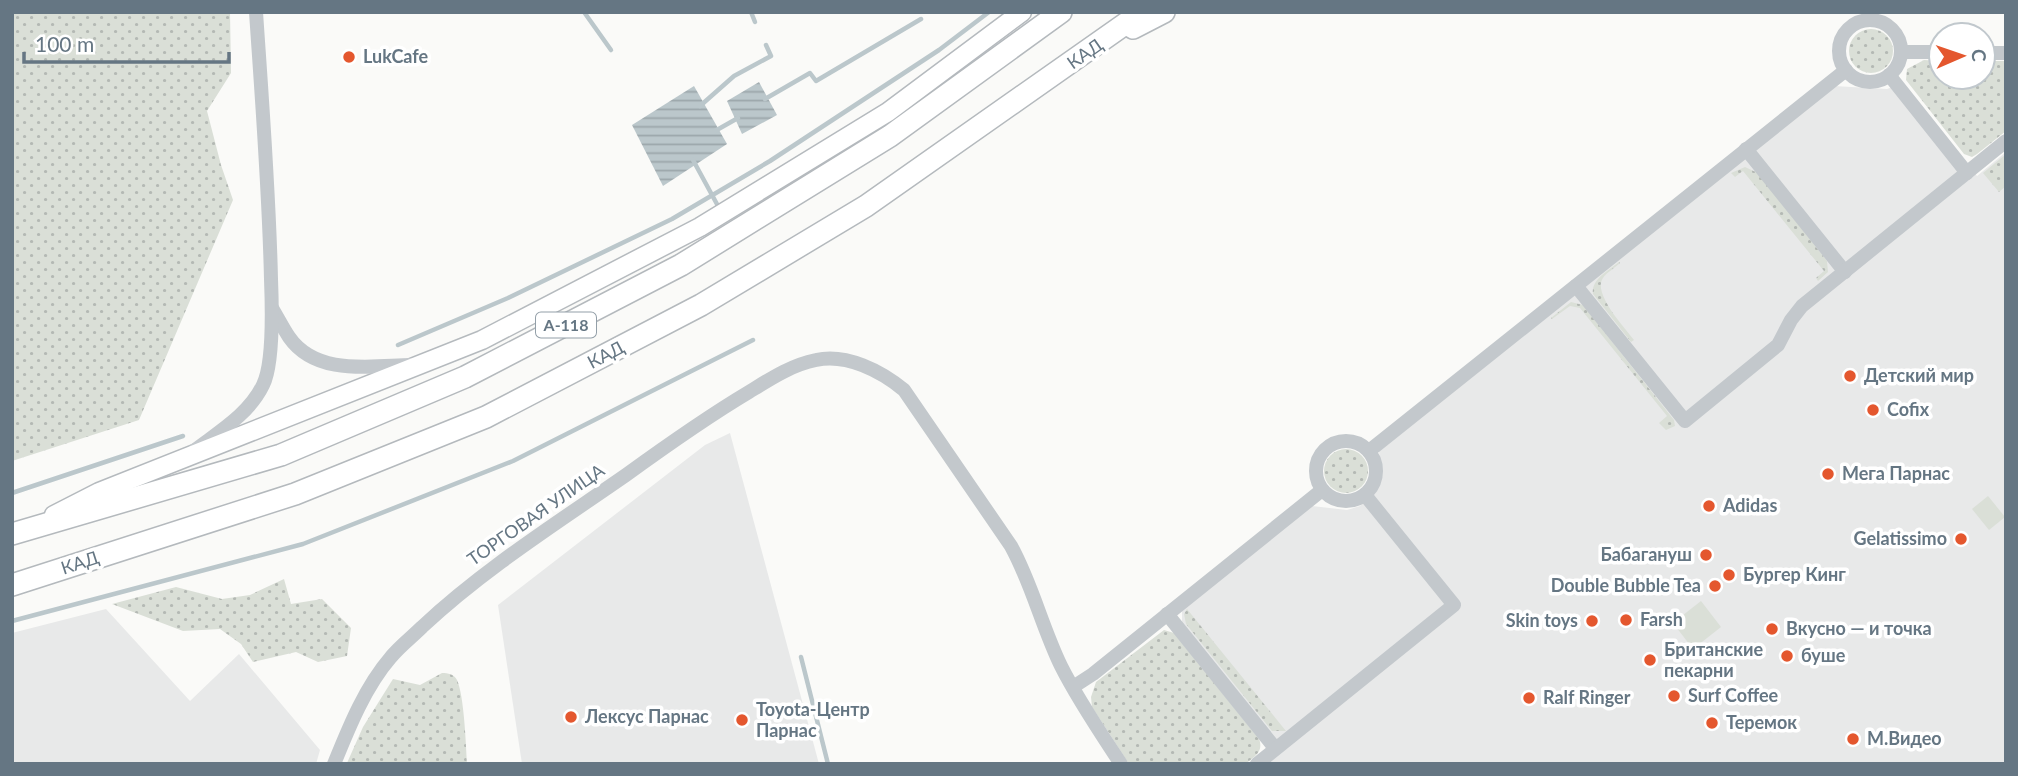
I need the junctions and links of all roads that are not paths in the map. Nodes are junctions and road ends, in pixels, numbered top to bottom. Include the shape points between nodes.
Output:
1 (256, 12) edge
2 (1022, 12) edge
3 (1061, 12) edge
4 (1142, 12) edge
5 (1164, 12) edge
6 (1094, 48) junction
7 (1901, 52) junction
8 (1927, 52) edge
9 (1846, 70) junction
10 (1889, 75) junction
11 (2006, 142) edge
12 (1746, 149) junction
13 (1967, 173) junction
14 (1845, 272) junction
15 (1576, 286) junction
16 (272, 307) junction
17 (422, 365) junction
18 (1369, 451) junction
19 (185, 457) junction
20 (1322, 490) junction
21 (1366, 495) junction
22 (16, 533) edge
23 (12, 585) edge
24 (1167, 614) junction
25 (1073, 687) junction
26 (1275, 748) junction
27 (334, 764) edge
28 (1121, 764) edge
29 (1257, 764) edge

1 - 16 street
2 - 17 main road via 888,112 700,227 482,340
3 - 22 highway, А-118 via 890,136 681,265 465,377 281,455
4 - 6 highway, КАД / А-118
5 - 6 highway
6 - 23 highway, КАД / А-118 via 854,213 701,305 486,417 295,494
7 - 8 street
7 - 9 street via 1894,32 1865,20 1847,30 1841,40 1840,61
7 - 10 street
9 - 10 street via 1862,81
9 - 12 street
10 - 13 street
11 - 13 street
12 - 14 street
12 - 15 street
13 - 14 street
14 - 15 street via 1796,312 1778,345 1685,421
15 - 18 street
16 - 17 street via 290,339 309,356 337,366
16 - 19 street via 264,383 245,412
17 - 19 main road
18 - 20 street via 1344,440 1326,447 1315,472
18 - 21 street via 1376,469
19 - 22 main road
20 - 21 street via 1348,502
20 - 24 street
21 - 26 street via 1454,605
24 - 25 street
24 - 26 street
25 - 27 street, ТОРГОВАЯ УЛИЦА via 1011,546 904,390 864,366 818,359 777,375 708,417 443,607 391,657 355,713
25 - 28 street
26 - 29 street

